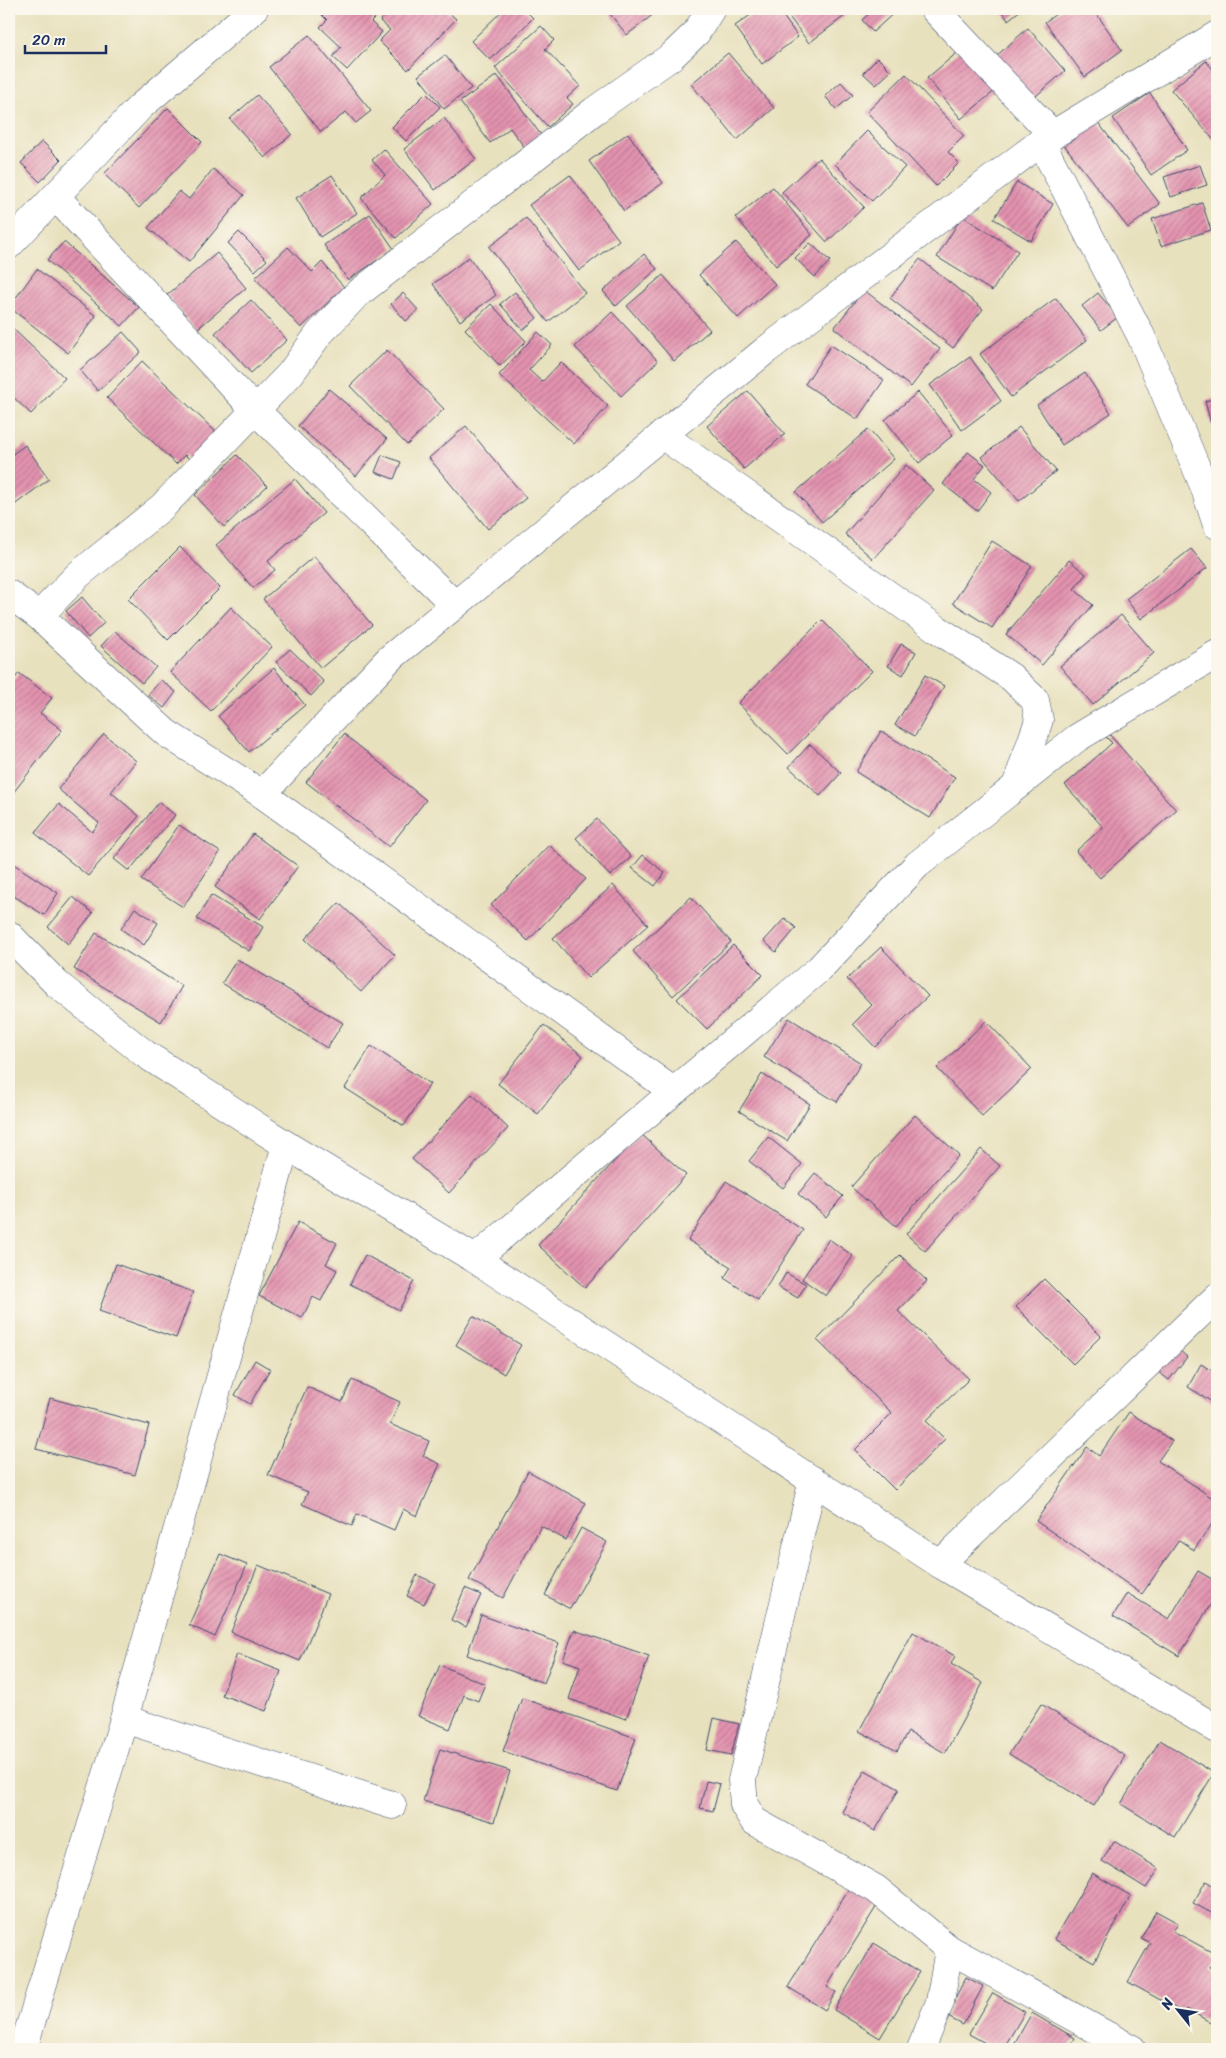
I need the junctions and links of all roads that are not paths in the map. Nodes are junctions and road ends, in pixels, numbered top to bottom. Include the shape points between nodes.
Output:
1 (254, 9) edge
2 (711, 9) edge
3 (934, 9) edge
4 (1217, 35) edge
5 (1047, 138) junction
6 (56, 197) junction
7 (9, 245) edge
8 (256, 411) junction
9 (662, 435) junction
10 (1217, 525) edge
11 (9, 594) edge
12 (455, 605) junction
13 (39, 616) junction
14 (1217, 654) edge
15 (1039, 720) junction
16 (1077, 738) junction
17 (1016, 786) junction
18 (262, 794) junction
19 (9, 935) edge
20 (673, 1091) junction
21 (286, 1146) junction
22 (475, 1259) junction
23 (1217, 1297) edge
24 (813, 1480) junction
25 (940, 1564) junction
26 (124, 1720) junction
27 (1217, 1729) edge
28 (392, 1805) dead end
29 (949, 1949) junction
30 (23, 2049) edge
31 (921, 2049) edge
32 (1132, 2049) edge

1 - 6 street via 140,107
2 - 8 street via 696,33 672,56 594,111 356,295 319,334 290,374
3 - 5 street
4 - 5 street
5 - 9 street via 766,350
5 - 10 street via 1141,336
6 - 7 street
6 - 8 street
8 - 12 street
8 - 13 street via 162,507 78,575
9 - 12 street
9 - 15 street via 937,629 1011,677 1035,700
11 - 13 street
12 - 18 street via 389,659
13 - 18 street via 166,733
14 - 16 street
15 - 16 street
15 - 17 street
16 - 17 street
17 - 20 street via 917,865 819,969
18 - 20 street
19 - 21 street via 57,984 145,1054
20 - 22 street
21 - 22 street
21 - 26 street
22 - 24 street
23 - 25 street
24 - 25 street
24 - 29 street via 742,1780 744,1805 754,1821 876,1889
25 - 27 street
26 - 28 street
26 - 30 street
29 - 31 street via 940,2002
29 - 32 street

